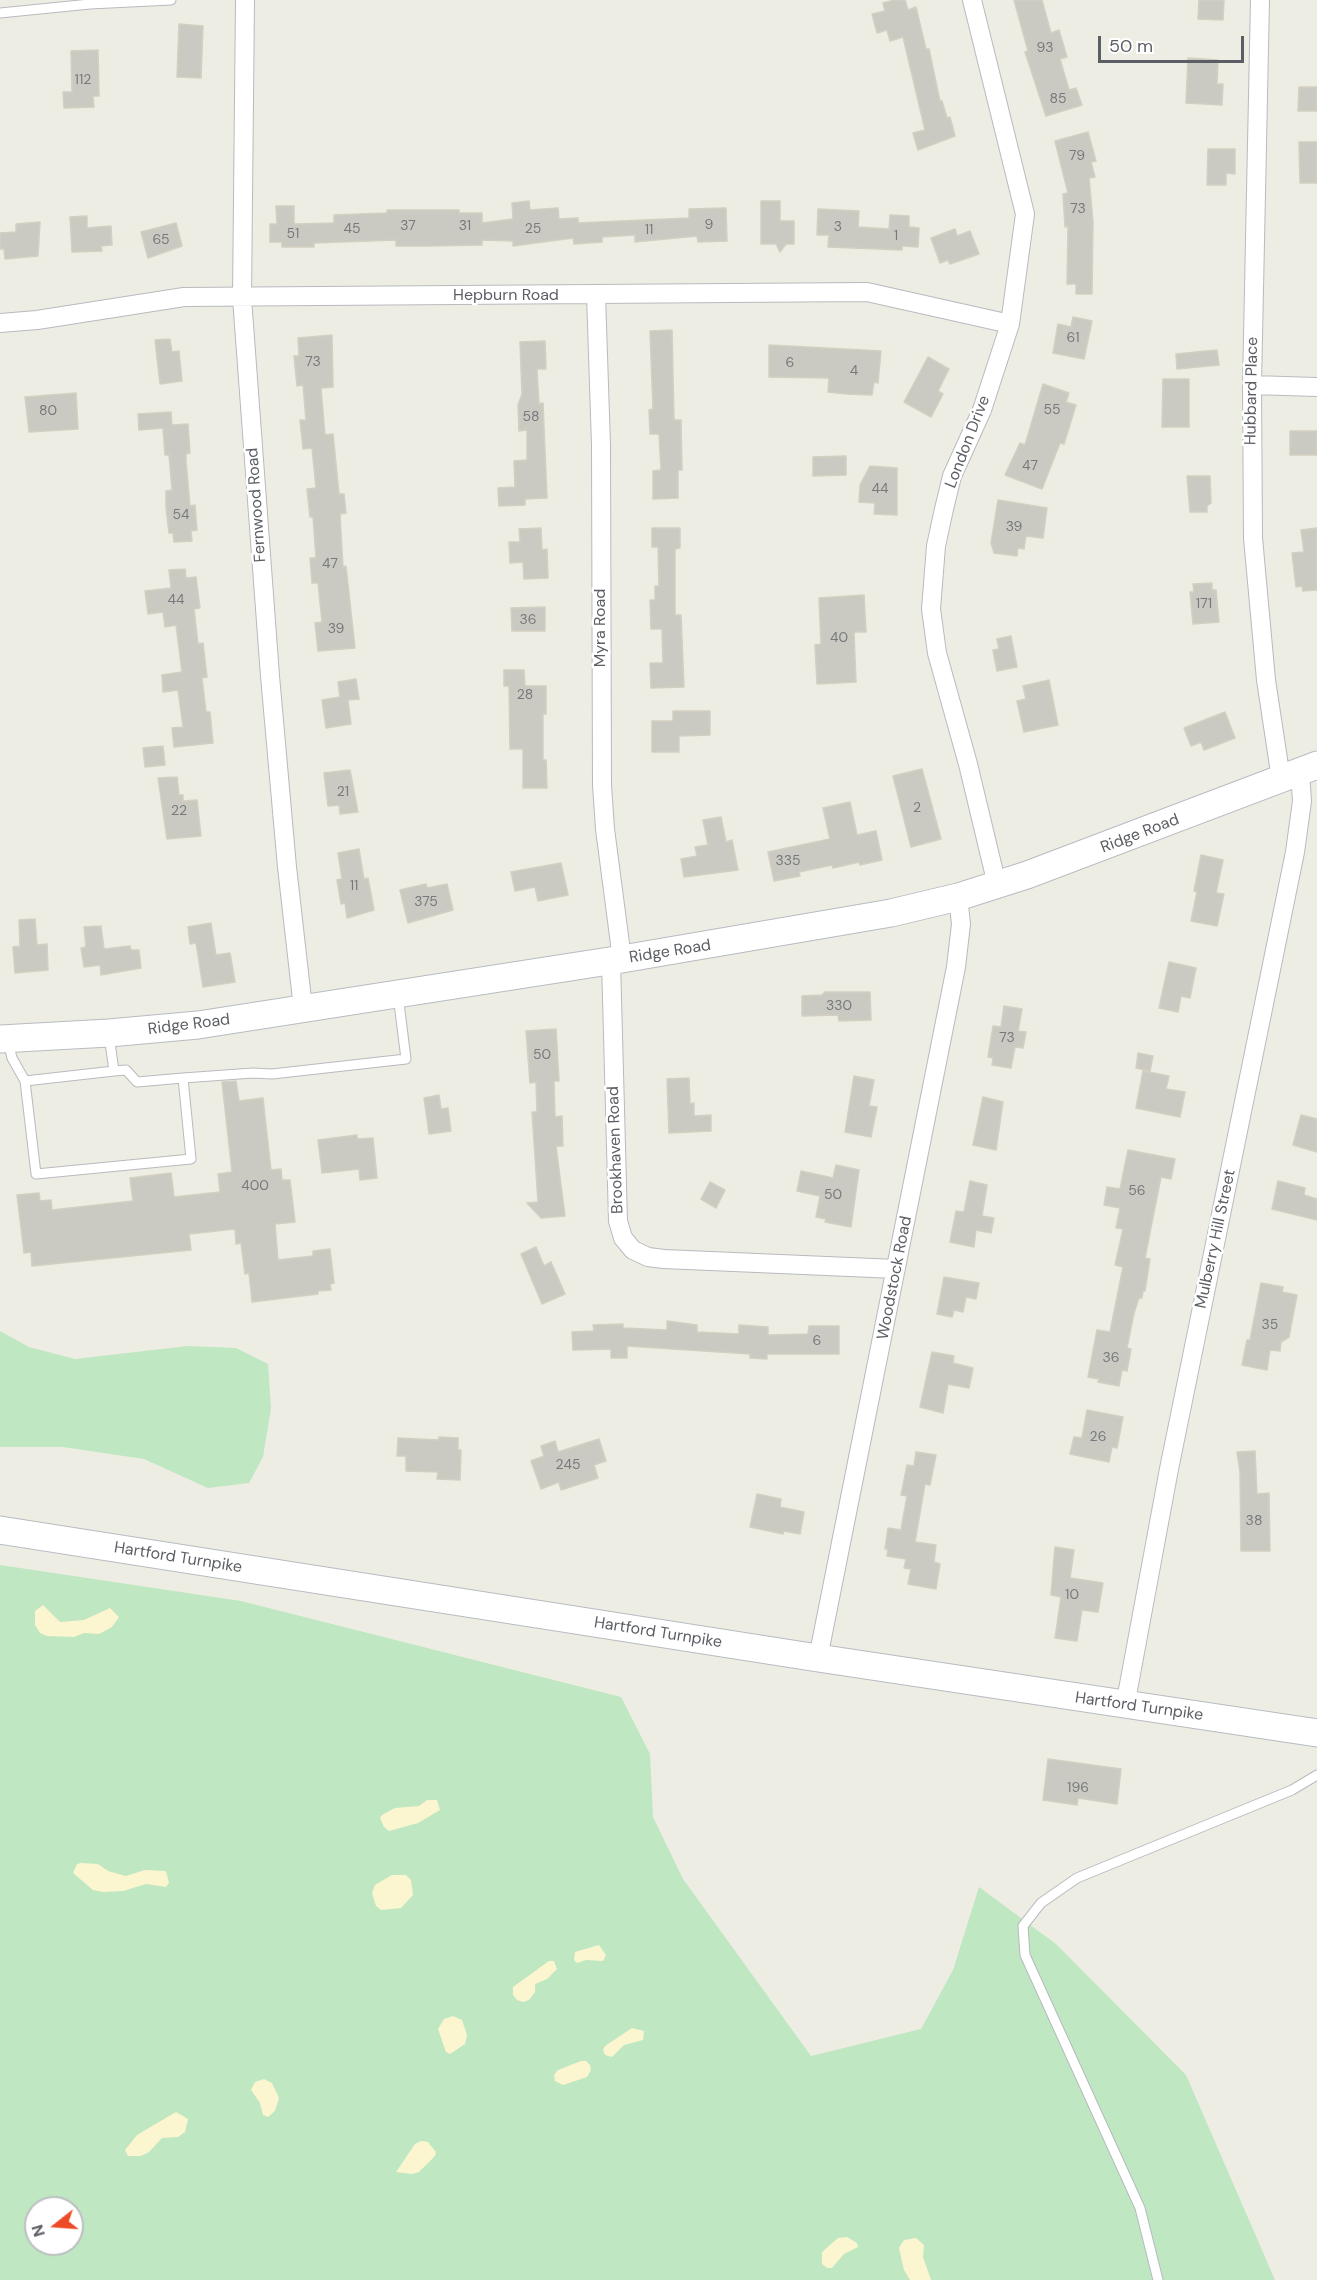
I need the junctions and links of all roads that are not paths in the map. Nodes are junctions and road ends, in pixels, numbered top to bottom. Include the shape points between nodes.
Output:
1 (171, 0) edge
2 (245, 0) edge
3 (972, 0) edge
4 (1260, 0) edge
5 (0, 13) edge
6 (596, 295) junction
7 (242, 298) junction
8 (0, 323) edge
9 (1010, 324) junction
10 (1252, 385) junction
11 (1317, 387) edge
12 (1300, 772) edge
13 (997, 885) junction
14 (958, 897) junction
15 (616, 960) junction
16 (398, 994) junction
17 (303, 1008) junction
18 (109, 1033) junction
19 (4, 1039) edge
20 (114, 1071) junction
21 (183, 1078) junction
22 (25, 1081) junction
23 (896, 1269) junction
24 (0, 1530) edge
25 (818, 1658) junction
26 (1125, 1706) junction
27 (1317, 1733) edge
28 (1317, 1775) edge
29 (1158, 2280) edge

1 - 5 lane
2 - 7 street, Fernwood Road
3 - 9 street, London Drive via 1026,214
4 - 10 street, Hubbard Place
6 - 7 street, Hepburn Road
6 - 9 street, Hepburn Road via 867,292
6 - 15 street, Myra Road via 601,445 602,785
7 - 8 street, Hepburn Road via 184,297
7 - 17 street, Fernwood Road via 271,687
9 - 13 street, London Drive via 982,410 952,476 932,575 937,653
10 - 11 street
10 - 12 street, Hubbard Place via 1252,538 1266,680
12 - 13 main road, Ridge Road
12 - 26 street, Mulberry Hill Street via 1302,801 1295,852
13 - 14 main road, Ridge Road
14 - 15 main road, Ridge Road via 834,924
14 - 23 street, Woodstock Road via 961,924 956,967
15 - 16 main road, Ridge Road
15 - 23 street, Brookhaven Road via 618,1221 623,1238 633,1250 664,1259
16 - 17 main road, Ridge Road
16 - 21 lane via 406,1059 272,1074
17 - 18 main road, Ridge Road via 198,1025
18 - 19 main road, Ridge Road
18 - 20 lane
19 - 22 lane
20 - 21 lane via 126,1070 137,1082
20 - 22 lane
21 - 22 lane via 190,1159 36,1174
23 - 25 street, Woodstock Road
24 - 25 main road, Hartford Turnpike
25 - 26 main road, Hartford Turnpike
26 - 27 main road, Hartford Turnpike
28 - 29 lane via 1292,1790 1077,1878 1041,1903 1023,1926 1025,1955 1140,2208

